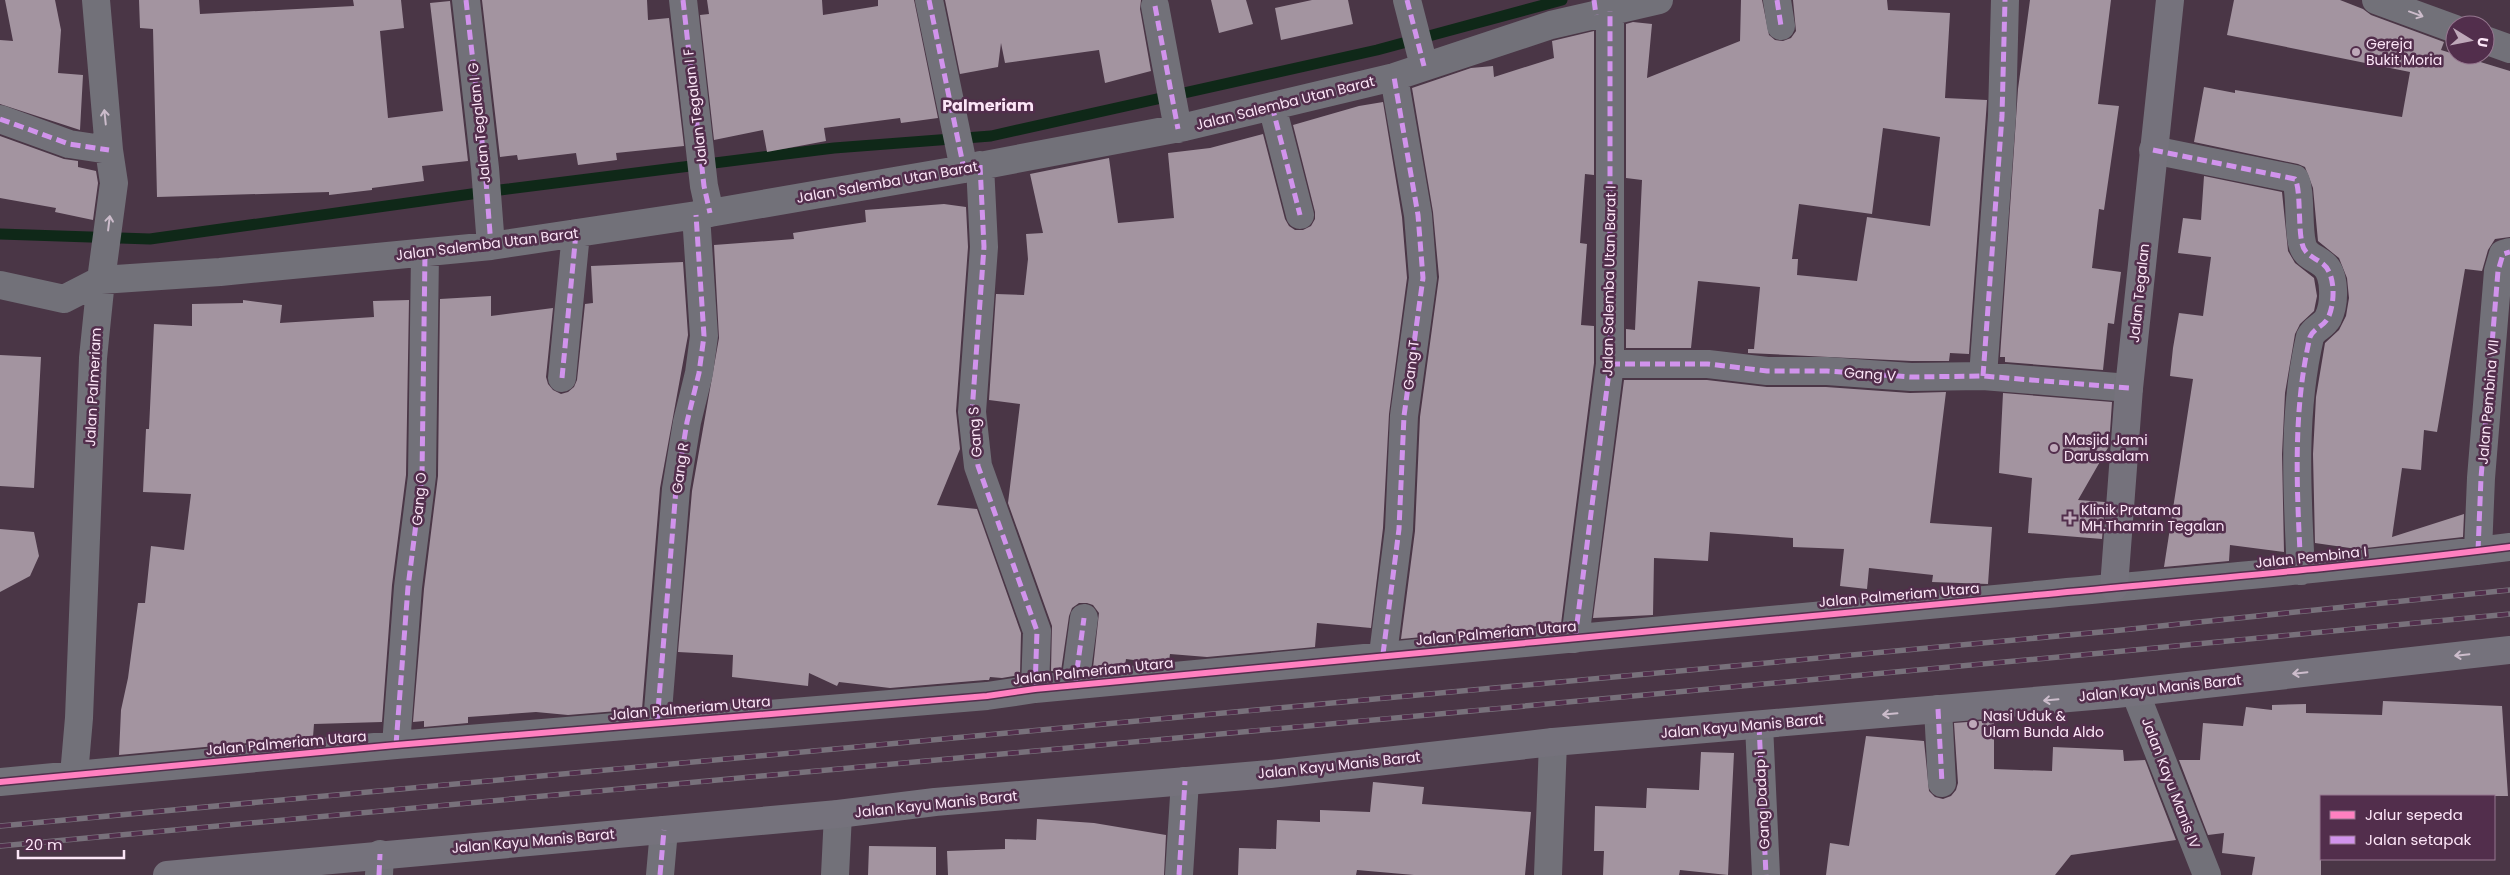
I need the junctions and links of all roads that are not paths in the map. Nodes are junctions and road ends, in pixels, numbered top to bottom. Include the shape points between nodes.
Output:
1 (96, 0) edge
2 (466, 0) edge
3 (683, 0) edge
4 (929, 0) edge
5 (1407, 0) edge
6 (1659, 0) edge
7 (1777, 0) edge
8 (2005, 0) edge
9 (2170, 0) edge
10 (2376, 0) edge
11 (1156, 6) dead end
12 (1600, 9) edge
13 (2445, 25) edge
14 (1781, 26) dead end
15 (2495, 44) edge
16 (2510, 49) edge
17 (1422, 61) junction
18 (1394, 77) junction
19 (1272, 106) junction
20 (0, 119) edge
21 (1178, 129) junction
22 (109, 150) junction
23 (2153, 150) junction
24 (969, 163) junction
25 (703, 214) junction
26 (1300, 215) dead end
27 (576, 233) junction
28 (491, 246) junction
29 (425, 253) junction
30 (2506, 253) edge
31 (102, 272) junction
32 (0, 285) edge
33 (1610, 364) junction
34 (1983, 376) junction
35 (562, 378) dead end
36 (2129, 388) junction
37 (2510, 547) edge
38 (2478, 551) junction
39 (2301, 571) junction
40 (2114, 587) junction
41 (1084, 618) dead end
42 (1575, 639) junction
43 (2510, 650) edge
44 (1382, 654) junction
45 (1075, 685) junction
46 (1035, 689) junction
47 (2136, 692) junction
48 (1938, 709) junction
49 (657, 723) junction
50 (1759, 726) junction
51 (1553, 742) junction
52 (396, 745) junction
53 (74, 775) junction
54 (1185, 781) junction
55 (0, 782) edge
56 (1942, 783) dead end
57 (838, 814) junction
58 (664, 830) junction
59 (380, 865) edge
60 (168, 875) edge
61 (660, 875) edge
62 (835, 875) edge
63 (1179, 875) edge
64 (1548, 875) edge
65 (1766, 875) edge
66 (2207, 875) edge

22 -> 1 street, Jalan Palmeriam
2 - 28 street, Jalan Tegalan I G
3 - 25 street, Jalan Tegalan I F via 704,186
4 - 24 street, Gang S via 945,81
5 - 17 street
6 - 12 street, Jalan Salemba Utan Barat
7 - 14 street
8 - 34 street via 2002,116
9 - 23 street, Jalan Tegalan
10 -> 13 street
11 - 21 street
12 - 17 street, Jalan Salemba Utan Barat
12 - 33 street, Jalan Salemba Utan Barat I
15 - 16 street
17 - 18 street, Jalan Salemba Utan Barat
18 - 19 street, Jalan Salemba Utan Barat
18 - 44 street, Gang T via 1418,215 1423,278 1404,416 1399,530
19 - 21 street, Jalan Salemba Utan Barat
19 - 26 street
20 - 22 street via 69,144
21 - 24 street, Jalan Salemba Utan Barat
31 -> 22 street, Jalan Palmeriam via 114,183
23 - 36 street, Jalan Tegalan
23 - 39 street via 2295,179 2299,185 2302,246 2307,254 2325,265 2333,294 2328,318 2313,330 2310,337 2299,405 2297,473
24 - 25 street, Jalan Salemba Utan Barat
24 - 46 street, Gang S via 984,247 972,412 978,466 1037,631
25 - 27 street, Jalan Salemba Utan Barat
25 - 49 street, Gang R via 704,336 676,489
27 - 28 street, Jalan Salemba Utan Barat
27 - 35 street
28 - 29 street, Jalan Salemba Utan Barat
29 - 31 street, Jalan Salemba Utan Barat via 220,272
29 - 52 street, Gang O via 422,476 408,587
30 - 38 street, Jalan Pembina VII via 2498,271
31 - 32 street via 64,299
31 - 53 street, Jalan Palmeriam via 93,358
33 - 34 street, Gang V via 1708,364 1767,371 1911,377
33 - 42 street, Jalan Salemba Utan Barat I
34 - 36 street, Gang V
36 - 40 street, Jalan Tegalan
37 - 38 street, Jalan Pembina I
38 - 39 street, Jalan Pembina I
39 - 40 street, Jalan Pembina I
40 - 42 street, Jalan Palmeriam Utara
41 - 45 street
42 - 44 street, Jalan Palmeriam Utara
43 -> 47 street, Jalan Kayu Manis Barat
44 - 45 street, Jalan Palmeriam Utara
45 - 46 street, Jalan Palmeriam Utara
46 - 49 street, Jalan Palmeriam Utara via 987,696
47 -> 48 street, Jalan Kayu Manis Barat
47 - 66 street, Jalan Kayu Manis IV
48 -> 50 street, Jalan Kayu Manis Barat
48 - 56 street
49 - 52 street, Jalan Palmeriam Utara
50 - 51 street, Jalan Kayu Manis Barat
50 - 65 street, Gang Dadap 1
51 - 54 street, Jalan Kayu Manis Barat
51 - 64 street
52 - 53 street, Jalan Palmeriam Utara
53 - 55 street, Jalan Palmeriam Utara
54 - 57 street, Jalan Kayu Manis Barat via 935,802
54 - 63 street
57 - 58 street, Jalan Kayu Manis Barat
57 - 62 street
58 - 59 street, Jalan Kayu Manis Barat
58 - 61 street
59 - 60 street, Jalan Kayu Manis Barat

